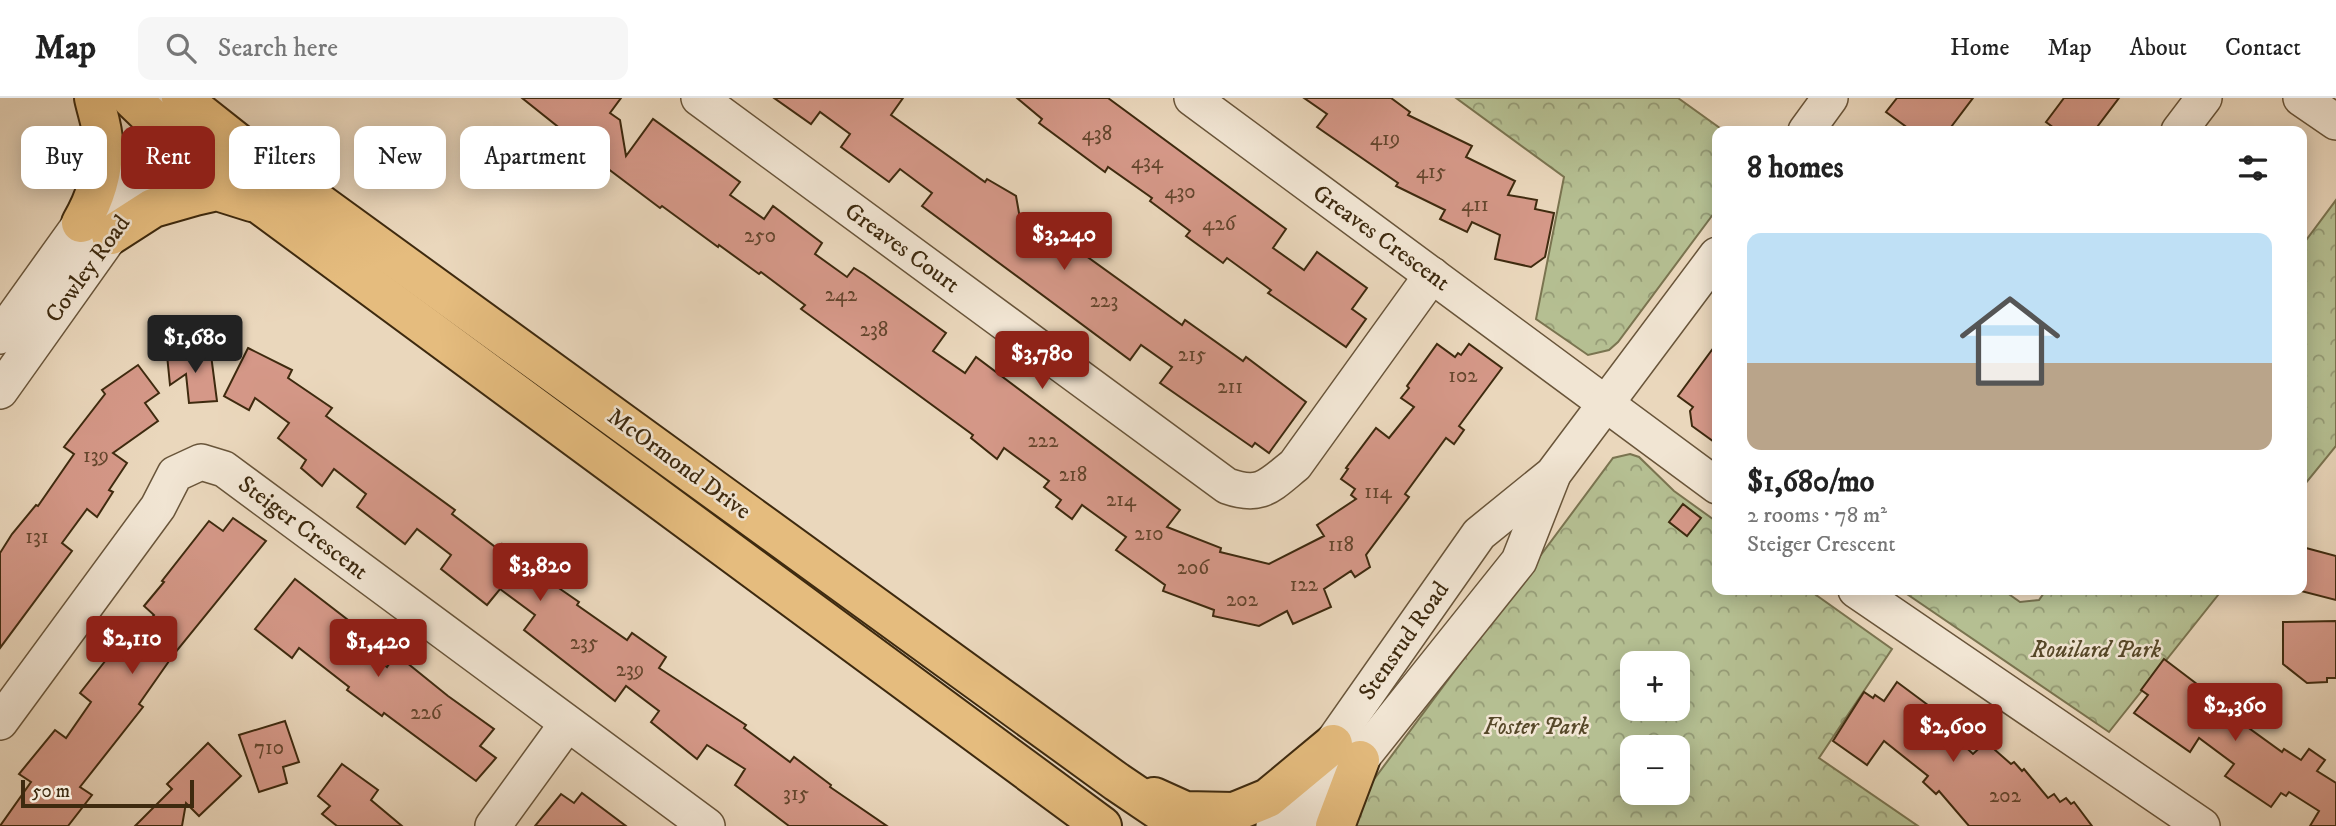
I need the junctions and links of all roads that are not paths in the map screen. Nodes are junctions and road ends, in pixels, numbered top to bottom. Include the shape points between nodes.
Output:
1 (94, 98) edge
2 (131, 98) edge
3 (699, 98) edge
4 (1192, 98) edge
5 (1830, 98) edge
6 (2204, 98) edge
7 (2301, 98) edge
8 (180, 117) edge
9 (2336, 122) edge
10 (1810, 126) edge
11 (2183, 126) edge
12 (259, 204) junction
13 (96, 229) junction
14 (1712, 262) edge
15 (1432, 275) junction
16 (0, 336) edge
17 (0, 391) edge
18 (1606, 405) junction
19 (1553, 474) junction
20 (1712, 482) edge
21 (1863, 595) edge
22 (0, 722) edge
23 (567, 724) junction
24 (1347, 752) junction
25 (1117, 782) junction
26 (1094, 822) edge
27 (493, 826) edge
28 (707, 826) edge
29 (1182, 826) edge
30 (1274, 826) edge
31 (1312, 826) edge
32 (1335, 826) edge
33 (2202, 826) edge

1 - 13 main road via 103,140 100,175 89,208
2 - 8 main road, McOrmond Drive
3 - 15 street, Greaves Court via 1227,486 1246,493 1268,487 1295,465
4 - 15 street, Greaves Crescent
5 - 10 street
6 - 11 street
7 - 9 street
8 - 12 main road, McOrmond Drive
8 - 13 street, Cowley Road
8 - 25 main road, McOrmond Drive via 264,163
12 - 13 main road via 217,191
12 - 26 main road, McOrmond Drive
13 - 16 street, Cowley Road
13 - 17 street, Cowley Road
14 - 18 street, Stensrud Road
15 - 18 street, Greaves Crescent
18 - 19 street, Stensrud Road
18 - 20 street, Greaves Crescent
19 - 24 street, Stensrud Road via 1479,534
19 - 24 street, Stensrud Road via 1519,561
21 - 33 street
22 - 23 street, Steiger Crescent via 158,507 175,474 201,462 224,469
23 - 27 street
23 - 28 street, Steiger Crescent
24 - 25 main road via 1268,798 1234,812 1185,811
24 - 30 street, Stensrud Road
24 - 31 street, Stensrud Road
24 - 32 main road
25 - 29 main road, McOrmond Drive

